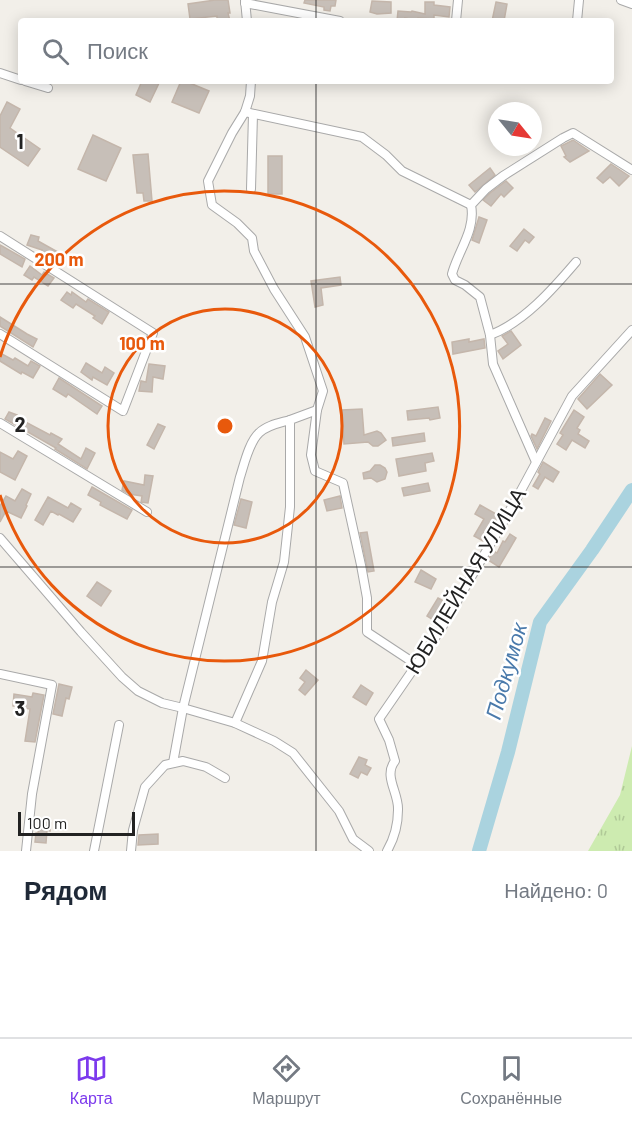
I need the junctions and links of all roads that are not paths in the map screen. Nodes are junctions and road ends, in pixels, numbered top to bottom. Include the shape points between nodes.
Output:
1 (458, 0) edge
2 (579, 0) edge
3 (621, 0) edge
4 (245, 2) edge
5 (632, 4) edge
6 (247, 18) edge
7 (325, 18) edge
8 (456, 18) edge
9 (577, 18) edge
10 (0, 73) edge
11 (18, 78) edge
12 (36, 84) edge
13 (251, 84) edge
14 (48, 88) dead end
15 (249, 113) junction
16 (632, 170) edge
17 (251, 189) dead end
18 (471, 205) junction
19 (0, 236) edge
20 (576, 262) dead end
21 (632, 330) edge
22 (0, 334) edge
23 (490, 335) junction
24 (317, 410) junction
25 (290, 420) junction
26 (0, 423) edge
27 (536, 462) junction
28 (147, 512) dead end
29 (0, 538) edge
30 (417, 665) junction
31 (0, 674) edge
32 (183, 708) junction
33 (235, 723) junction
34 (119, 725) dead end
35 (172, 763) junction
36 (225, 778) dead end
37 (26, 851) edge
38 (94, 851) edge
39 (131, 851) edge
40 (369, 851) edge
41 (387, 851) edge

1 - 8 street
2 - 9 street
3 - 5 street
4 - 6 street
4 - 7 street
10 - 11 street
12 - 14 street
13 - 15 street
15 - 17 street
15 - 18 street via 362,137 402,171
15 - 24 street via 232,133 208,182 212,205 252,238 254,251 274,289 305,337 323,391
16 - 18 street via 573,133 503,176
18 - 23 street via 468,233 452,274 480,297
19 - 22 street via 153,333 123,411
20 - 23 street via 522,316
21 - 27 street, ЮБИЛЕЙНАЯ УЛИЦА via 572,396
23 - 27 street via 493,364
24 - 25 street
24 - 30 street via 311,455 315,471 343,483 367,598 367,632
25 - 32 street via 258,433 249,450
25 - 33 street via 290,507 284,562 272,602 262,661
26 - 28 street
27 - 30 street, ЮБИЛЕЙНАЯ УЛИЦА
29 - 32 street via 122,677 138,691
30 - 41 street, ЮБИЛЕЙНАЯ УЛИЦА via 379,719 395,760 390,767 399,811
31 - 37 street via 52,685
32 - 33 street
32 - 35 street
33 - 40 street via 293,753 339,811 353,839
34 - 38 street
35 - 36 street via 183,761 206,767
35 - 39 street via 165,765 145,787

